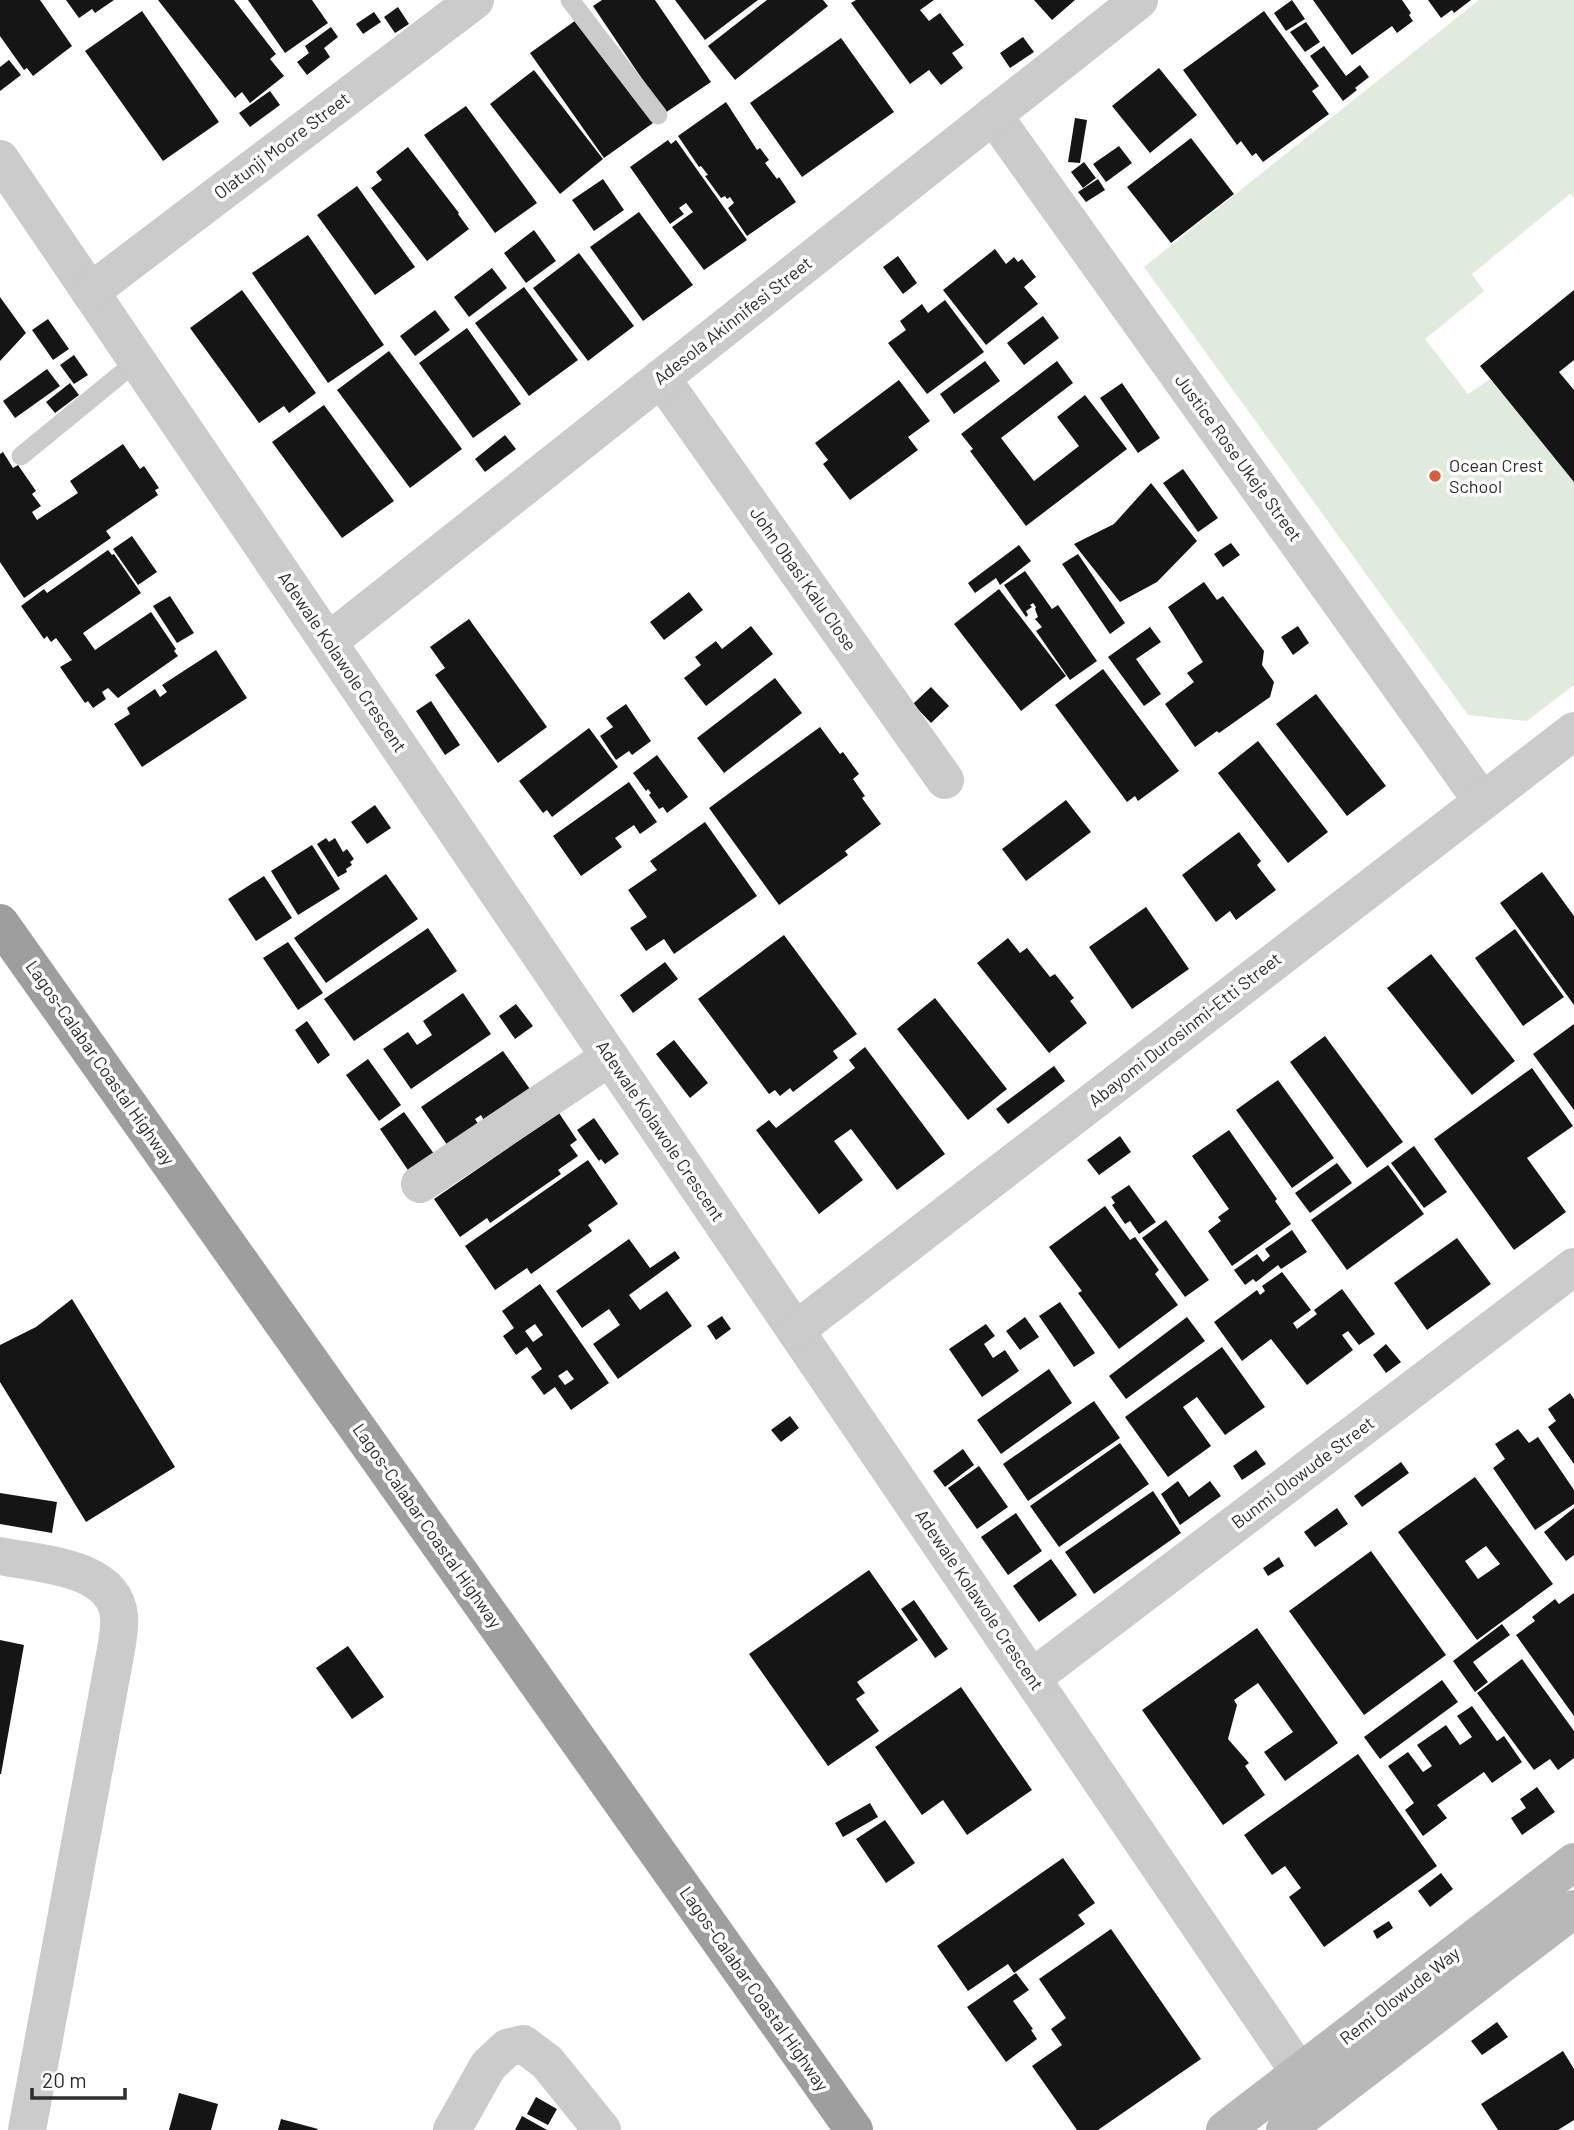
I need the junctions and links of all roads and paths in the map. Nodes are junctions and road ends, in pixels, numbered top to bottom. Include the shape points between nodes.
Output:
1 (475, 0) edge
2 (570, 0) edge
3 (1139, 0) edge
4 (658, 115) dead end
5 (993, 115) junction
6 (0, 159) edge
7 (90, 292) junction
8 (137, 361) junction
9 (661, 378) junction
10 (22, 456) dead end
11 (328, 642) junction
12 (1574, 731) edge
13 (945, 780) dead end
14 (1482, 801) junction
15 (0, 923) edge
16 (610, 1057) junction
17 (420, 1185) dead end
18 (1574, 1267) edge
19 (796, 1330) junction
20 (0, 1556) edge
21 (1032, 1678) junction
22 (1574, 1862) edge
23 (1574, 1909) edge
24 (1310, 2088) junction
25 (27, 2130) edge
26 (452, 2130) edge
27 (602, 2130) edge
28 (854, 2130) edge
29 (1225, 2130) edge
30 (1285, 2130) edge

1 - 7 street, Olatunji Moore Street
2 - 4 lane
3 - 5 street, Adesola Akinnifesi Street
5 - 9 street, Adesola Akinnifesi Street
5 - 14 street, Justice Rose Ukeje Street
6 - 7 street, Adewale Kolawole Crescent
7 - 8 street, Adewale Kolawole Crescent
8 - 10 lane
8 - 11 street, Adewale Kolawole Crescent
9 - 11 street, Adesola Akinnifesi Street
9 - 13 street, John Obasi Kalu Close
11 - 16 street, Adewale Kolawole Crescent
12 - 14 street, Abayomi Durosinmi-Etti Street
14 - 19 street, Abayomi Durosinmi-Etti Street
15 - 28 highway, Lagos-Calabar Coastal Highway
16 - 17 street
16 - 19 street, Adewale Kolawole Crescent
18 - 21 street, Bunmi Olowude Street
19 - 21 street, Adewale Kolawole Crescent
20 - 25 street via 86,1574 103,1584 119,1616
21 - 24 street, Adewale Kolawole Crescent
22 - 24 main road, Remi Olowude Way
23 - 24 main road, Remi Olowude Way
24 - 29 main road, Remi Olowude Way
24 - 30 main road, Remi Olowude Way
26 - 27 street via 488,2066 507,2048 523,2044 547,2062

